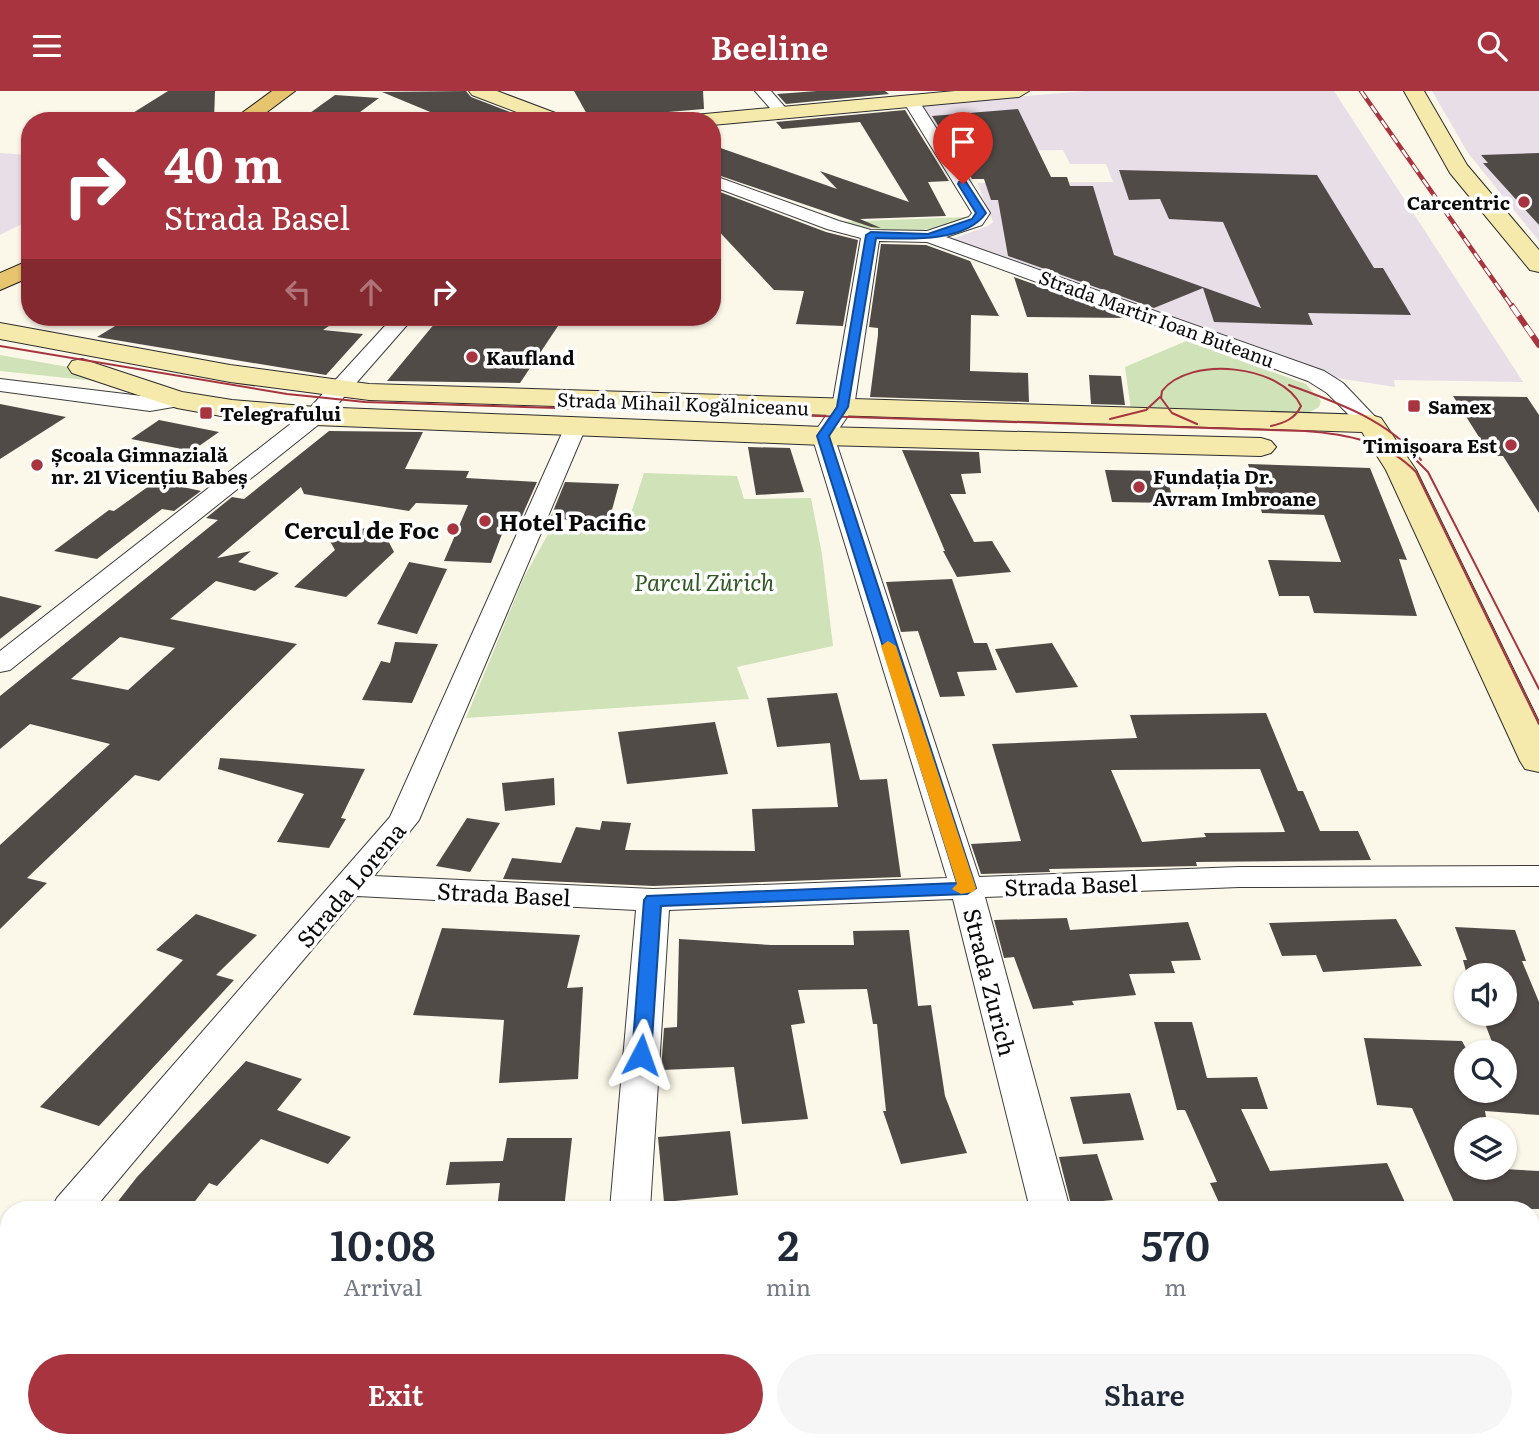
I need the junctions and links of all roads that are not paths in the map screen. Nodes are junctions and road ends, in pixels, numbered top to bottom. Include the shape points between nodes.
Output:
1 (285, 91) edge
2 (309, 91) edge
3 (479, 91) edge
4 (763, 91) edge
5 (1018, 91) edge
6 (1414, 91) edge
7 (911, 101) junction
8 (254, 112) edge
9 (280, 112) edge
10 (535, 112) edge
11 (782, 113) junction
12 (721, 119) edge
13 (721, 183) edge
14 (871, 235) junction
15 (929, 237) junction
16 (21, 249) edge
17 (0, 260) edge
18 (1539, 265) edge
19 (21, 272) edge
20 (0, 283) edge
21 (396, 326) edge
22 (0, 331) edge
23 (0, 352) edge
24 (0, 385) edge
25 (340, 390) junction
26 (177, 400) junction
27 (843, 407) junction
28 (315, 416) junction
29 (575, 427) junction
30 (823, 436) junction
31 (1380, 437) junction
32 (0, 664) edge
33 (1539, 761) edge
34 (1539, 876) edge
35 (351, 885) junction
36 (967, 888) junction
37 (653, 900) junction
38 (78, 1201) edge
39 (631, 1201) edge
40 (1047, 1201) edge

1 - 8 main road
2 - 9 main road
3 - 10 street
4 - 11 street
5 - 7 street
6 - 18 street via 1458,168
7 - 11 street
7 - 15 street via 981,213 976,221
11 - 12 street
13 - 14 street
14 - 15 street
14 - 27 street
15 - 31 street, Strada Martir Ioan Buteanu via 1306,372 1335,388
16 - 17 main road
19 - 20 main road
21 - 25 street
22 - 25 street, Strada Mihail Kogălniceanu
23 - 26 street, Strada Mihail Kogălniceanu via 91,369
24 - 26 street, Strada Mihail Kogălniceanu via 150,404
25 - 27 street, Strada Mihail Kogălniceanu
25 - 28 street
26 - 28 street, Strada Mihail Kogălniceanu
27 - 30 street
27 - 31 street, Strada Mihail Kogălniceanu
28 - 29 street, Strada Mihail Kogălniceanu
28 - 32 street
29 - 30 street, Strada Mihail Kogălniceanu
29 - 35 street, Strada Lorena via 404,820
30 - 31 street, Strada Mihail Kogălniceanu
30 - 36 street, Strada Zurich
31 - 33 street via 1401,470
34 - 36 street, Strada Basel via 1239,877
35 - 37 street, Strada Basel
35 - 38 street, Strada Lorena
36 - 37 street, Strada Basel
36 - 40 street, Strada Zurich
37 - 39 street

